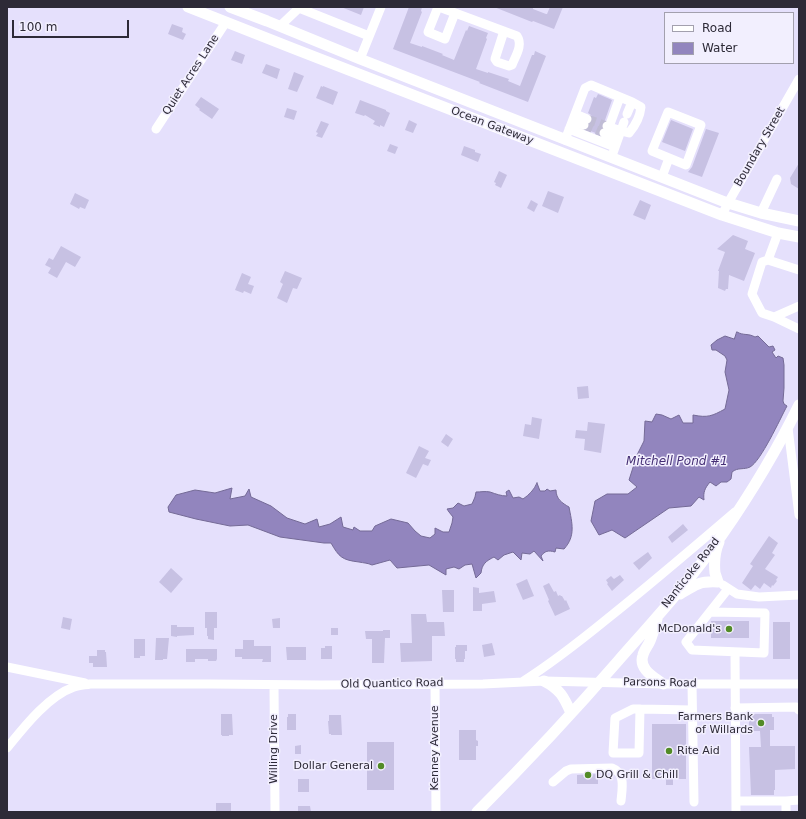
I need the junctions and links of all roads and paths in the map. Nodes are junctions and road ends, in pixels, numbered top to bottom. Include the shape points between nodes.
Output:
1 (188, 7) edge
2 (230, 7) edge
3 (382, 7) edge
4 (438, 7) edge
5 (455, 13) junction
6 (226, 22) junction
7 (280, 26) junction
8 (504, 31) dead end
9 (369, 36) junction
10 (360, 59) junction
11 (799, 79) edge
12 (620, 97) junction
13 (632, 102) junction
14 (572, 121) junction
15 (585, 122) tunnel mouth
16 (156, 129) dead end
17 (565, 140) junction
18 (616, 144) junction
19 (669, 158) junction
20 (662, 177) junction
21 (777, 179) dead end
22 (728, 203) junction
23 (761, 213) junction
24 (722, 215) junction
25 (799, 221) edge
26 (782, 234) junction
27 (799, 237) edge
28 (799, 241) edge
29 (768, 260) junction
30 (799, 270) edge
31 (799, 306) edge
32 (774, 318) junction
33 (785, 323) junction
34 (799, 329) edge
35 (799, 335) edge
36 (799, 405) edge
37 (788, 428) junction
38 (741, 507) junction
39 (799, 515) edge
40 (721, 536) junction
41 (718, 582) junction
42 (728, 589) junction
43 (799, 595) edge
44 (767, 597) junction
45 (673, 598) junction
46 (710, 612) junction
47 (765, 613) junction
48 (658, 615) junction
49 (735, 652) junction
50 (7, 667) edge
51 (544, 681) junction
52 (522, 682) junction
53 (600, 682) junction
54 (90, 684) junction
55 (435, 684) junction
56 (663, 684) junction
57 (692, 684) junction
58 (736, 684) junction
59 (799, 684) edge
60 (274, 685) junction
61 (736, 708) junction
62 (640, 709) junction
63 (692, 710) junction
64 (799, 710) edge
65 (571, 713) junction
66 (7, 748) edge
67 (553, 782) dead end
68 (799, 800) edge
69 (621, 801) dead end
70 (736, 801) junction
71 (786, 801) junction
72 (694, 802) dead end
73 (275, 812) edge
74 (436, 812) edge
75 (478, 812) edge
76 (736, 812) edge
77 (786, 812) edge

1 - 6 main road, Ocean Gateway
2 - 7 main road, Ocean Gateway
3 - 9 street
4 - 5 street
4 - 5 street via 428,32 446,40
5 - 8 street
6 - 16 street, Quiet Acres Lane
6 - 24 main road, Ocean Gateway
7 - 9 street via 299,8
7 - 10 main road, Ocean Gateway
9 - 10 street
10 - 17 main road, Ocean Gateway
11 - 22 street, Boundary Street
12 - 13 street
12 - 14 street via 591,85 585,88
12 - 18 street via 606,129
13 - 18 street
13 - 18 street via 641,107 635,125
14 - 15 street
14 - 17 street
14 - 18 street
17 - 18 main road, Ocean Gateway
18 - 20 main road, Ocean Gateway
19 - 19 street via 686,165 701,125 668,112 652,151
19 - 20 street
20 - 22 main road, Ocean Gateway
21 - 23 street
22 - 23 main road, Ocean Gateway
22 - 24 street, Boundary Street
23 - 25 main road, Ocean Gateway
24 - 26 main road, Ocean Gateway
26 - 27 main road, Ocean Gateway
26 - 28 main road
26 - 29 street
29 - 30 street
29 - 32 street via 762,262 752,294 762,313
31 - 32 street
32 - 33 street
33 - 34 street
33 - 35 street via 792,332
36 - 37 main road, Nanticoke Road
37 - 38 main road, Nanticoke Road
37 - 39 street
38 - 40 main road, Nanticoke Road
38 - 52 street via 650,585
40 - 41 main road via 716,549 715,573
40 - 45 main road, Nanticoke Road
41 - 42 street
41 - 45 main road via 694,585
42 - 44 street via 737,594
42 - 46 street
43 - 44 street
44 - 47 street
45 - 48 main road, Nanticoke Road
46 - 47 street
46 - 49 street via 686,642 692,650
47 - 49 street via 764,653
48 - 53 main road, Nanticoke Road
48 - 56 main road via 641,663 648,673
49 - 58 street
50 - 54 street
51 - 52 street, Parsons Road
51 - 53 street, Parsons Road
51 - 65 main road via 552,685 565,699
52 - 55 street, Old Quantico Road
53 - 56 street, Parsons Road
53 - 65 main road, Nanticoke Road
54 - 60 street, Old Quantico Road
54 - 66 street, Old Quantico Road via 74,687 52,700
55 - 60 street, Old Quantico Road
55 - 74 street, Kenney Avenue
56 - 57 street, Parsons Road
57 - 58 street, Parsons Road
57 - 63 street
58 - 59 street, Parsons Road
58 - 61 street
60 - 73 street, Willing Drive
61 - 64 street via 796,707
61 - 70 street
62 - 62 street via 633,709 615,718 613,753 639,753
62 - 63 street
63 - 72 street
65 - 75 main road, Nanticoke Road
67 - 69 street via 571,768 612,768 622,777
68 - 71 street
70 - 71 street
70 - 76 street
71 - 77 street

